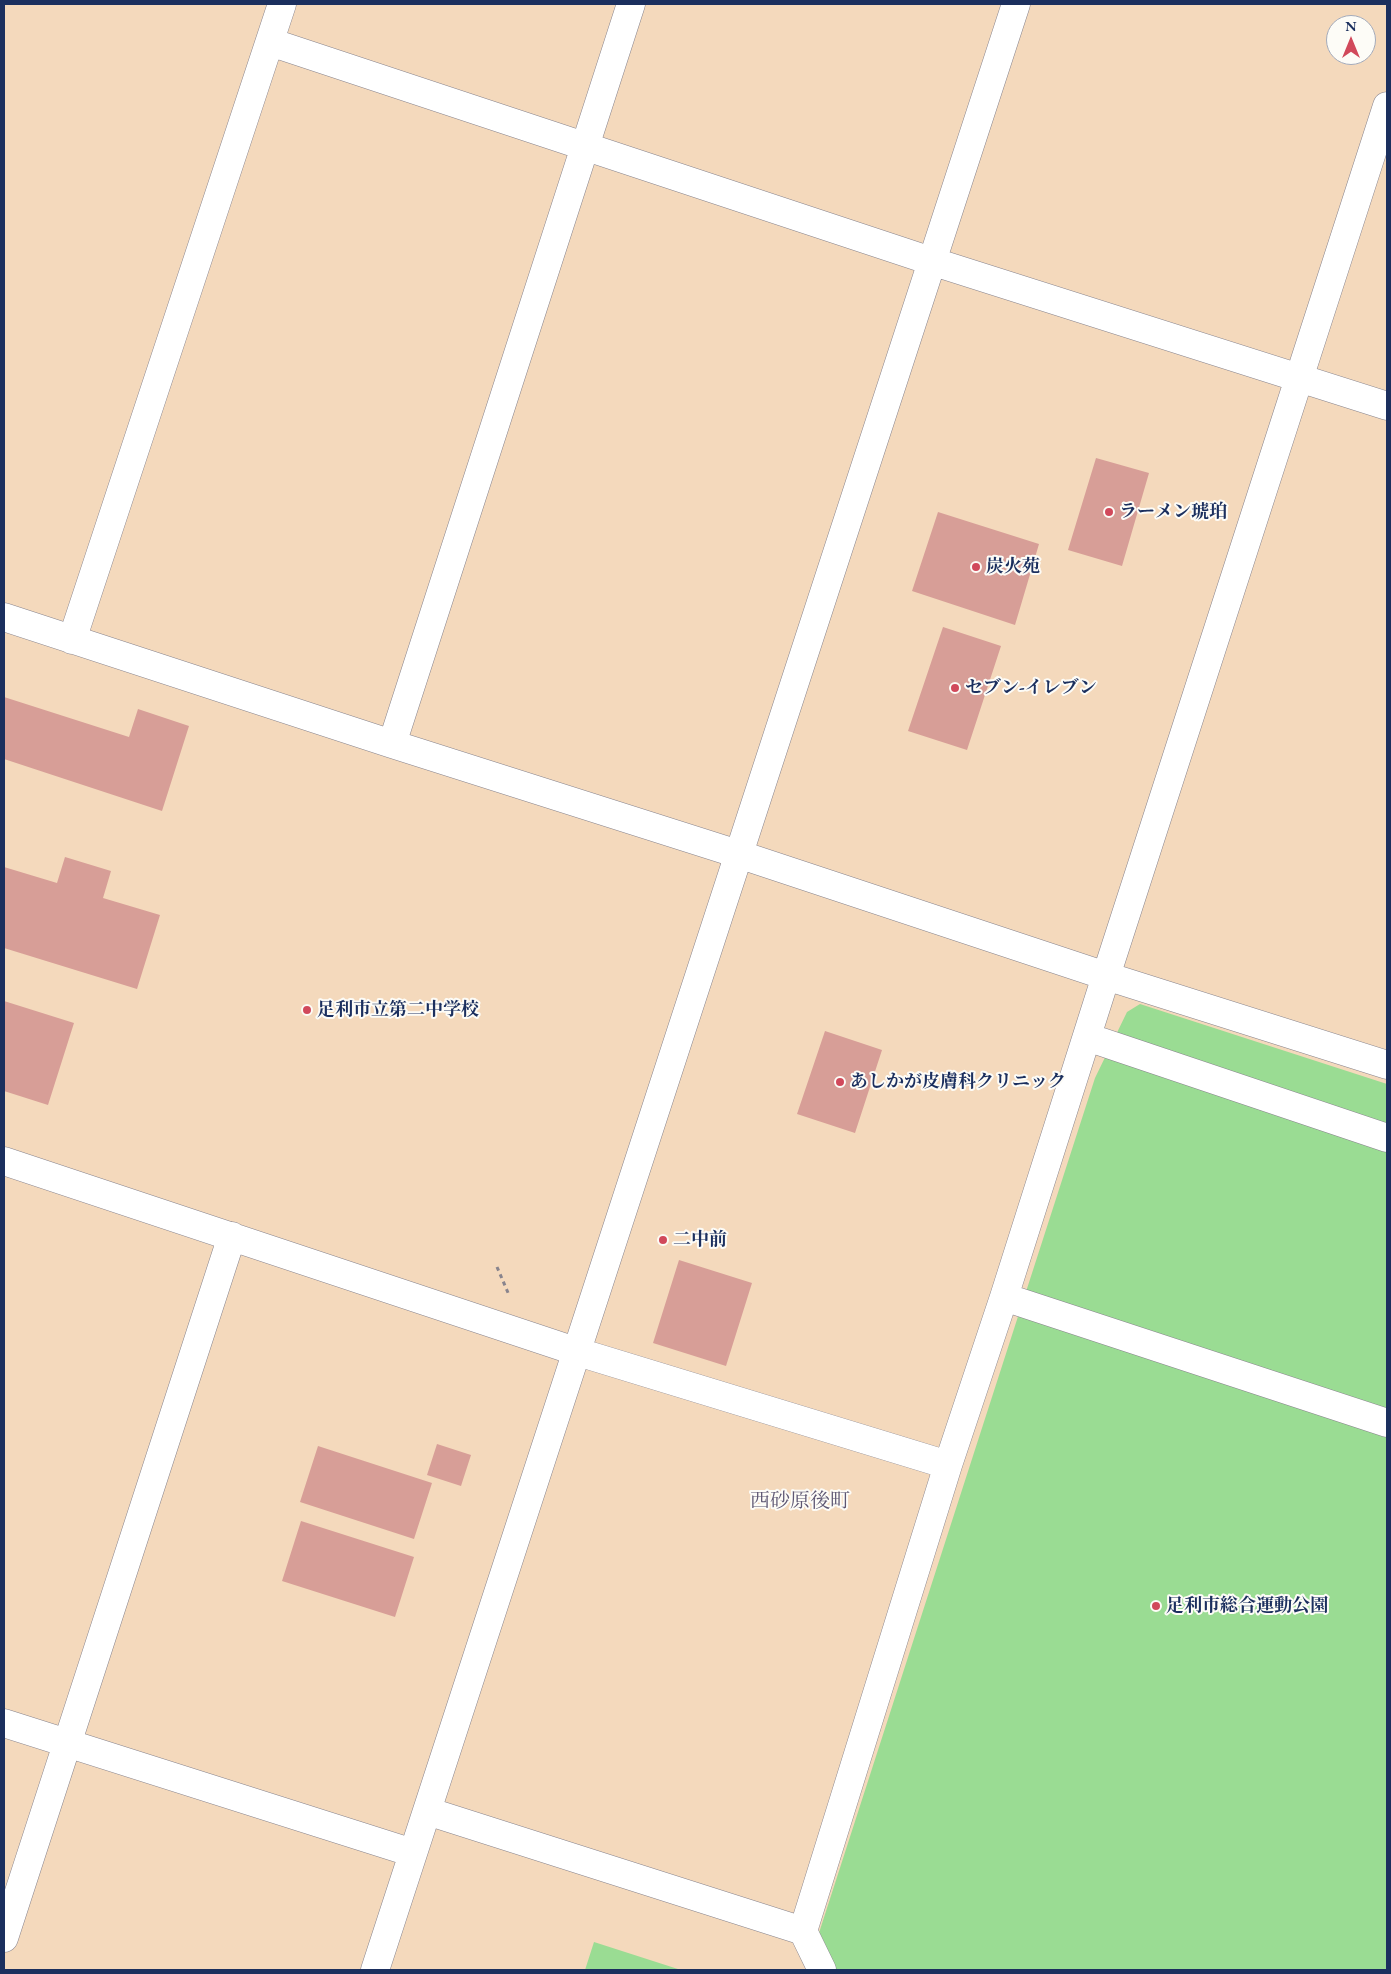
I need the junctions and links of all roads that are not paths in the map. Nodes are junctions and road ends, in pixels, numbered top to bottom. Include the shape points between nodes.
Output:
1 (282, 4) edge
2 (631, 4) edge
3 (1016, 4) edge
4 (270, 42) junction
5 (1387, 106) edge
6 (584, 146) junction
7 (932, 262) junction
8 (1299, 378) junction
9 (1387, 406) edge
10 (4, 617) edge
11 (72, 640) junction
12 (392, 744) junction
13 (738, 854) junction
14 (1106, 976) junction
15 (1087, 1037) junction
16 (1387, 1066) edge
17 (1387, 1138) edge
18 (4, 1161) edge
19 (232, 1236) junction
20 (1004, 1297) junction
21 (578, 1352) junction
22 (1387, 1423) edge
23 (948, 1465) junction
24 (4, 1724) edge
25 (67, 1744) junction
26 (427, 1811) junction
27 (413, 1854) junction
28 (803, 1931) junction
29 (4, 1938) edge
30 (375, 1970) edge
31 (822, 1970) edge

1 - 4 street
2 - 6 street
3 - 7 street
4 - 6 street
4 - 11 street
5 - 8 street
6 - 7 street
6 - 12 street
7 - 8 street
7 - 13 street
8 - 9 street
8 - 14 street
10 - 11 street
11 - 12 street
12 - 13 street
13 - 14 street
13 - 21 street
14 - 15 street
14 - 16 street
15 - 17 street
15 - 20 street
18 - 19 street
19 - 21 street
19 - 25 street
20 - 22 street
20 - 23 street
21 - 23 street
21 - 26 street
23 - 28 street
24 - 25 street
25 - 27 street
25 - 29 street
26 - 27 street
26 - 28 street
27 - 30 street
28 - 31 street

